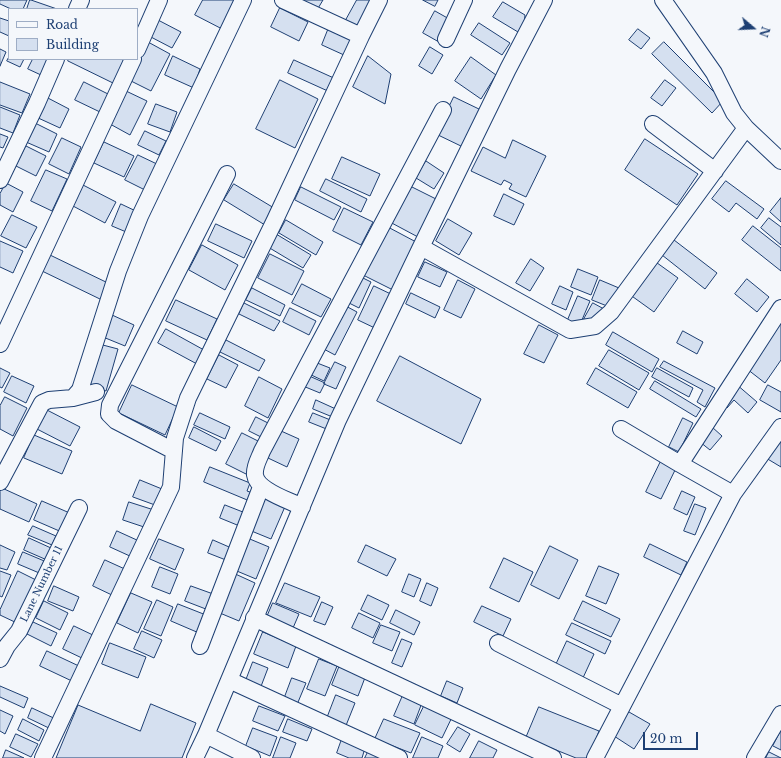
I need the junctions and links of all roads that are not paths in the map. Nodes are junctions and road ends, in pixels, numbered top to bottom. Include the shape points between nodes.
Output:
1 (159, 0) edge
2 (243, 0) edge
3 (286, 0) edge
4 (379, 0) edge
5 (464, 0) edge
6 (544, 0) edge
7 (663, 0) edge
8 (361, 36) junction
9 (446, 38) dead end
10 (138, 48) edge
11 (56, 60) edge
12 (133, 60) edge
13 (443, 110) dead end
14 (653, 124) dead end
15 (746, 128) junction
16 (781, 161) edge
17 (715, 171) junction
18 (227, 174) dead end
19 (0, 180) edge
20 (421, 247) junction
21 (781, 308) edge
22 (0, 344) edge
23 (96, 392) dead end
24 (73, 398) junction
25 (781, 427) edge
26 (621, 429) dead end
27 (174, 451) junction
28 (680, 464) junction
29 (0, 482) edge
30 (261, 487) junction
31 (733, 494) junction
32 (302, 506) junction
33 (79, 508) dead end
34 (254, 618) junction
35 (498, 643) dead end
36 (200, 646) dead end
37 (2, 649) edge
38 (229, 680) junction
39 (622, 706) junction
40 (781, 714) edge
41 (206, 735) junction
42 (43, 758) edge
43 (195, 758) edge
44 (252, 758) edge
45 (399, 758) edge
46 (553, 758) edge
47 (595, 758) edge
48 (755, 758) edge

1 - 10 street
2 - 24 street via 140,216 118,271 80,390
3 - 8 street
4 - 8 street
5 - 9 street
6 - 20 street
7 - 15 street via 714,72 734,113
8 - 27 street via 188,398 175,438
11 - 19 street
12 - 22 street
13 - 30 street via 262,451 255,476
14 - 17 street
15 - 16 street
15 - 17 street
17 - 20 street via 611,312 595,326 570,330
18 - 27 street via 110,405 109,414 116,421
20 - 32 street via 338,420
21 - 28 street
23 - 24 street
24 - 29 street via 42,403
25 - 31 street
26 - 28 street
27 - 42 street via 171,487
28 - 31 street
30 - 32 street
30 - 36 street
31 - 39 street
32 - 34 street
33 - 37 street, Lane Number 11 via 19,631
34 - 38 street
34 - 46 street
35 - 39 street
38 - 41 street
38 - 45 street
39 - 47 street
40 - 48 street
41 - 43 street
41 - 44 street

